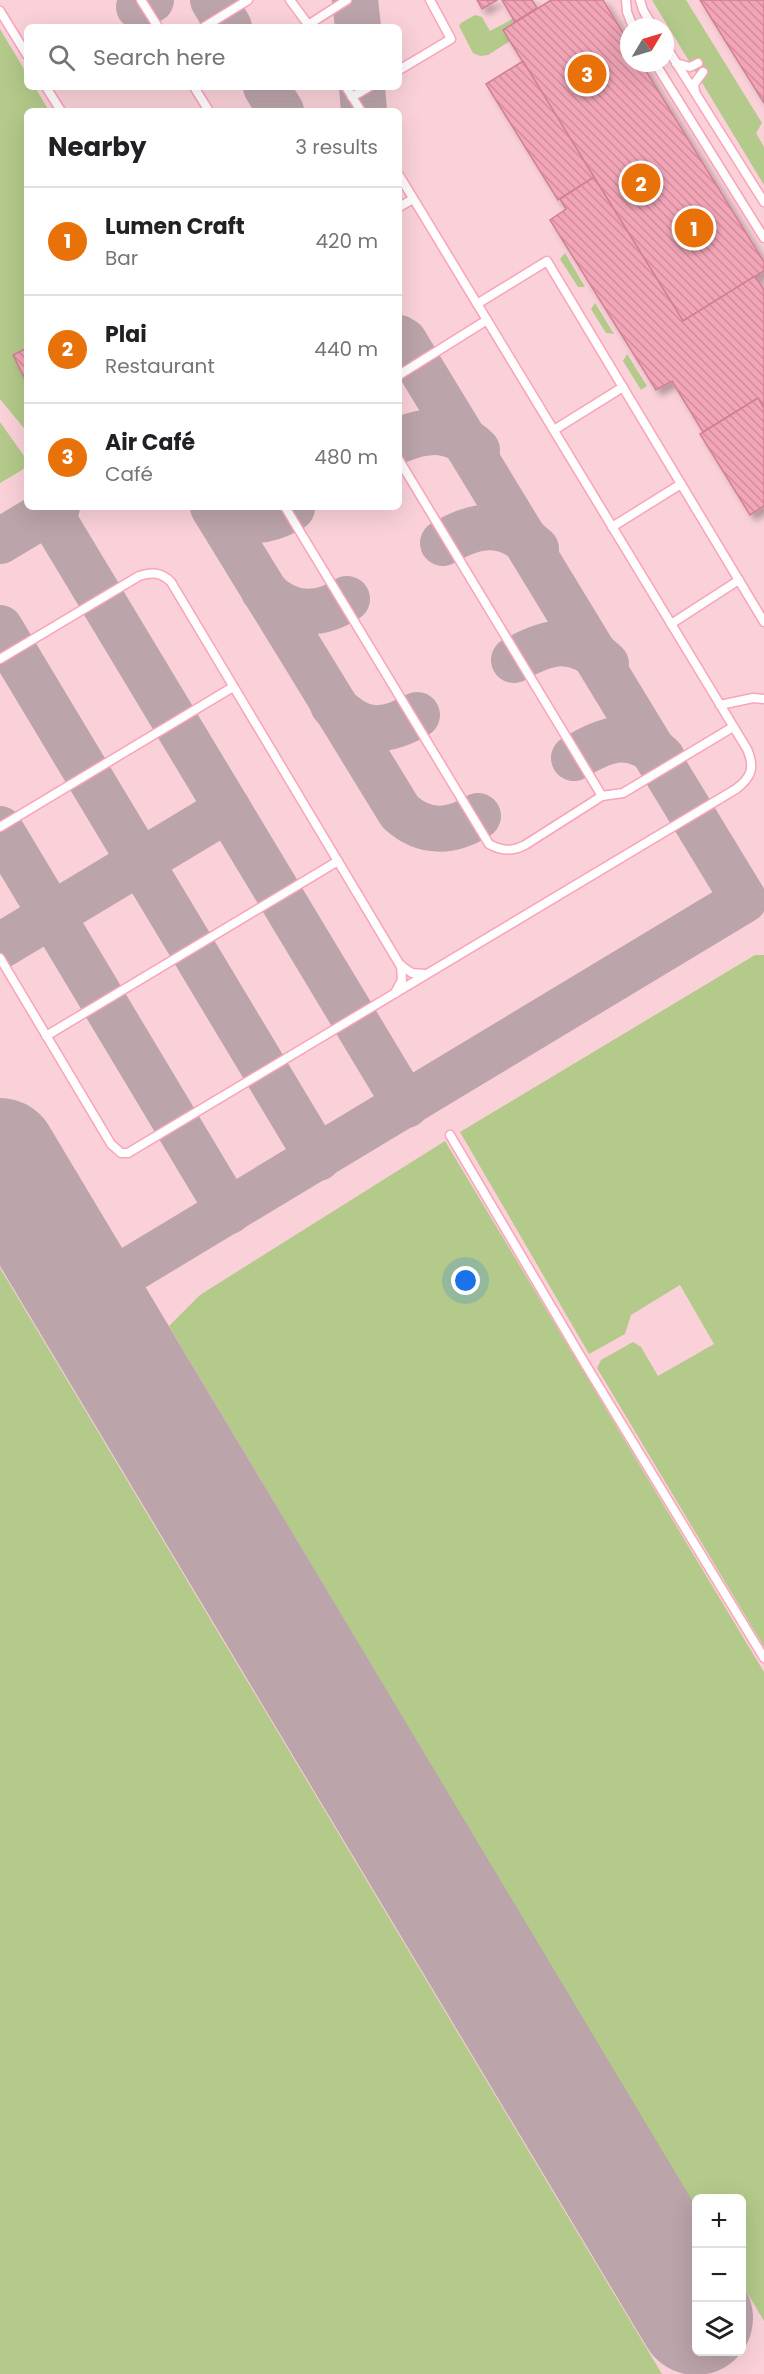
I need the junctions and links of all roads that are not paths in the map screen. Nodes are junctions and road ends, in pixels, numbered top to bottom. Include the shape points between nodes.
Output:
1 (141, 0) edge
2 (248, 0) edge
3 (290, 0) edge
4 (347, 0) edge
5 (430, 0) edge
6 (626, 0) edge
7 (640, 0) edge
8 (0, 10) edge
9 (629, 18) edge
10 (648, 18) edge
11 (156, 24) edge
12 (209, 24) edge
13 (308, 24) edge
14 (312, 24) edge
15 (24, 50) edge
16 (674, 60) edge
17 (676, 63) junction
18 (698, 63) dead end
19 (402, 68) edge
20 (661, 72) edge
21 (703, 72) dead end
22 (48, 90) edge
23 (196, 90) edge
24 (348, 90) edge
25 (364, 90) edge
26 (695, 92) junction
27 (352, 97) junction
28 (59, 108) edge
29 (206, 108) edge
30 (359, 108) edge
31 (402, 180) edge
32 (413, 199) junction
33 (764, 202) edge
34 (402, 205) edge
35 (764, 238) edge
36 (477, 304) junction
37 (487, 320) junction
38 (402, 373) edge
39 (623, 387) junction
40 (554, 430) junction
41 (402, 465) edge
42 (681, 484) junction
43 (287, 510) edge
44 (612, 526) junction
45 (739, 580) junction
46 (764, 622) edge
47 (671, 624) junction
48 (0, 659) edge
49 (233, 687) junction
50 (764, 699) edge
51 (720, 705) junction
52 (734, 727) junction
53 (602, 796) junction
54 (0, 827) edge
55 (338, 861) junction
56 (0, 958) edge
57 (400, 965) junction
58 (429, 973) junction
59 (394, 994) junction
60 (46, 1036) junction
61 (450, 1135) dead end
62 (764, 1658) edge

1 - 11 lane
2 - 12 lane
3 - 13 lane
4 - 14 lane
5 - 19 lane via 451,39
6 - 9 lane
7 - 10 lane
8 - 15 lane
16 - 17 lane
17 - 18 lane
17 - 26 lane
20 - 35 lane
21 - 26 lane via 694,84
22 - 28 lane
23 - 29 lane
24 - 27 lane
25 - 27 lane
26 - 33 lane
27 - 30 lane
31 - 32 lane
32 - 34 lane
32 - 36 lane
36 - 37 lane
36 - 39 lane via 547,261
37 - 38 lane
37 - 40 lane
39 - 40 lane
39 - 42 lane
40 - 44 lane
41 - 53 lane
42 - 44 lane
42 - 45 lane
43 - 53 lane via 489,844 498,849 517,850
44 - 47 lane
45 - 46 lane
45 - 47 lane
47 - 51 lane
48 - 49 lane via 139,576 156,573 171,582
49 - 54 lane
49 - 55 lane
50 - 51 lane
51 - 52 lane
52 - 53 lane via 623,793
52 - 58 lane via 752,759 748,781
55 - 57 lane
55 - 60 lane
56 - 60 lane
57 - 58 lane via 412,973
57 - 59 lane via 402,980
58 - 59 lane
59 - 60 lane via 128,1153 121,1153 111,1144
61 - 62 lane

